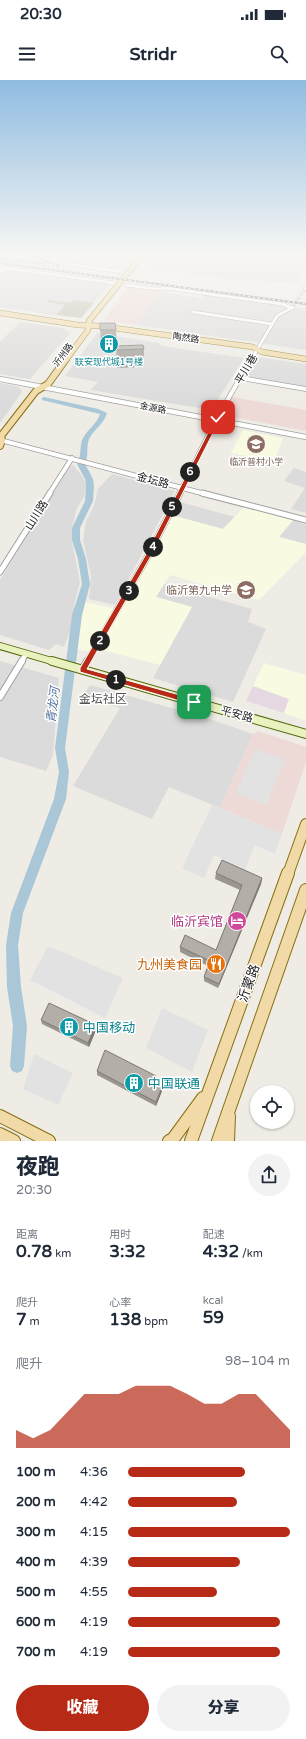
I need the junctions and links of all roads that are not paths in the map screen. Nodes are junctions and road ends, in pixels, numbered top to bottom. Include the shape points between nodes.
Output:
1 (101, 304) edge
2 (109, 304) edge
3 (278, 304) edge
4 (0, 312) edge
5 (193, 312) dead end
6 (98, 313) junction
7 (272, 324) junction
8 (89, 326) junction
9 (258, 350) junction
10 (306, 355) edge
11 (306, 359) edge
12 (241, 378) junction
13 (0, 379) edge
14 (42, 387) junction
15 (306, 389) edge
16 (216, 420) junction
17 (306, 437) edge
18 (1, 442) edge
19 (72, 458) junction
20 (181, 487) junction
21 (306, 520) edge
22 (0, 572) edge
23 (0, 646) edge
24 (26, 654) junction
25 (79, 669) junction
26 (0, 698) edge
27 (306, 734) edge
28 (306, 824) edge
29 (306, 890) edge
30 (208, 1091) junction
31 (229, 1109) junction
32 (0, 1116) edge
33 (0, 1134) edge
34 (14, 1141) edge
35 (49, 1141) edge
36 (169, 1141) edge
37 (190, 1141) edge
38 (218, 1141) edge
39 (228, 1141) edge

1 - 6 main road via 97,309
2 - 6 main road
3 - 7 street, 平川巷 via 292,307 277,316
4 - 8 main road, 陶然路
5 - 7 street
6 - 8 main road, 沂州路
7 - 9 street, 平川巷
8 - 9 main road, 陶然路
8 - 14 main road, 沂州路 via 48,384
9 - 10 main road, 陶然路
9 - 11 main road, 陶然路
9 - 12 street, 平川巷
12 - 15 street
12 - 16 street, 平川巷
13 - 14 street, 金源路
14 - 16 street, 金源路
14 - 18 main road, 沂州路 via 42,392
16 - 17 street, 金源路
16 - 20 street, 平川巷
18 - 19 street, 金坛路
19 - 20 street, 金坛路
19 - 22 street, 山川路
20 - 21 street, 金坛路
20 - 25 street, 平川巷 via 145,562
23 - 24 main road
24 - 25 main road, 平安路
24 - 26 street
25 - 27 main road, 平安路
28 - 30 main road, 沂蒙路
29 - 31 main road, 沂蒙路
30 - 36 main road
30 - 37 main road, 沂蒙路
31 - 38 main road, 沂蒙路
31 - 39 main road
32 - 35 main road
33 - 34 main road

